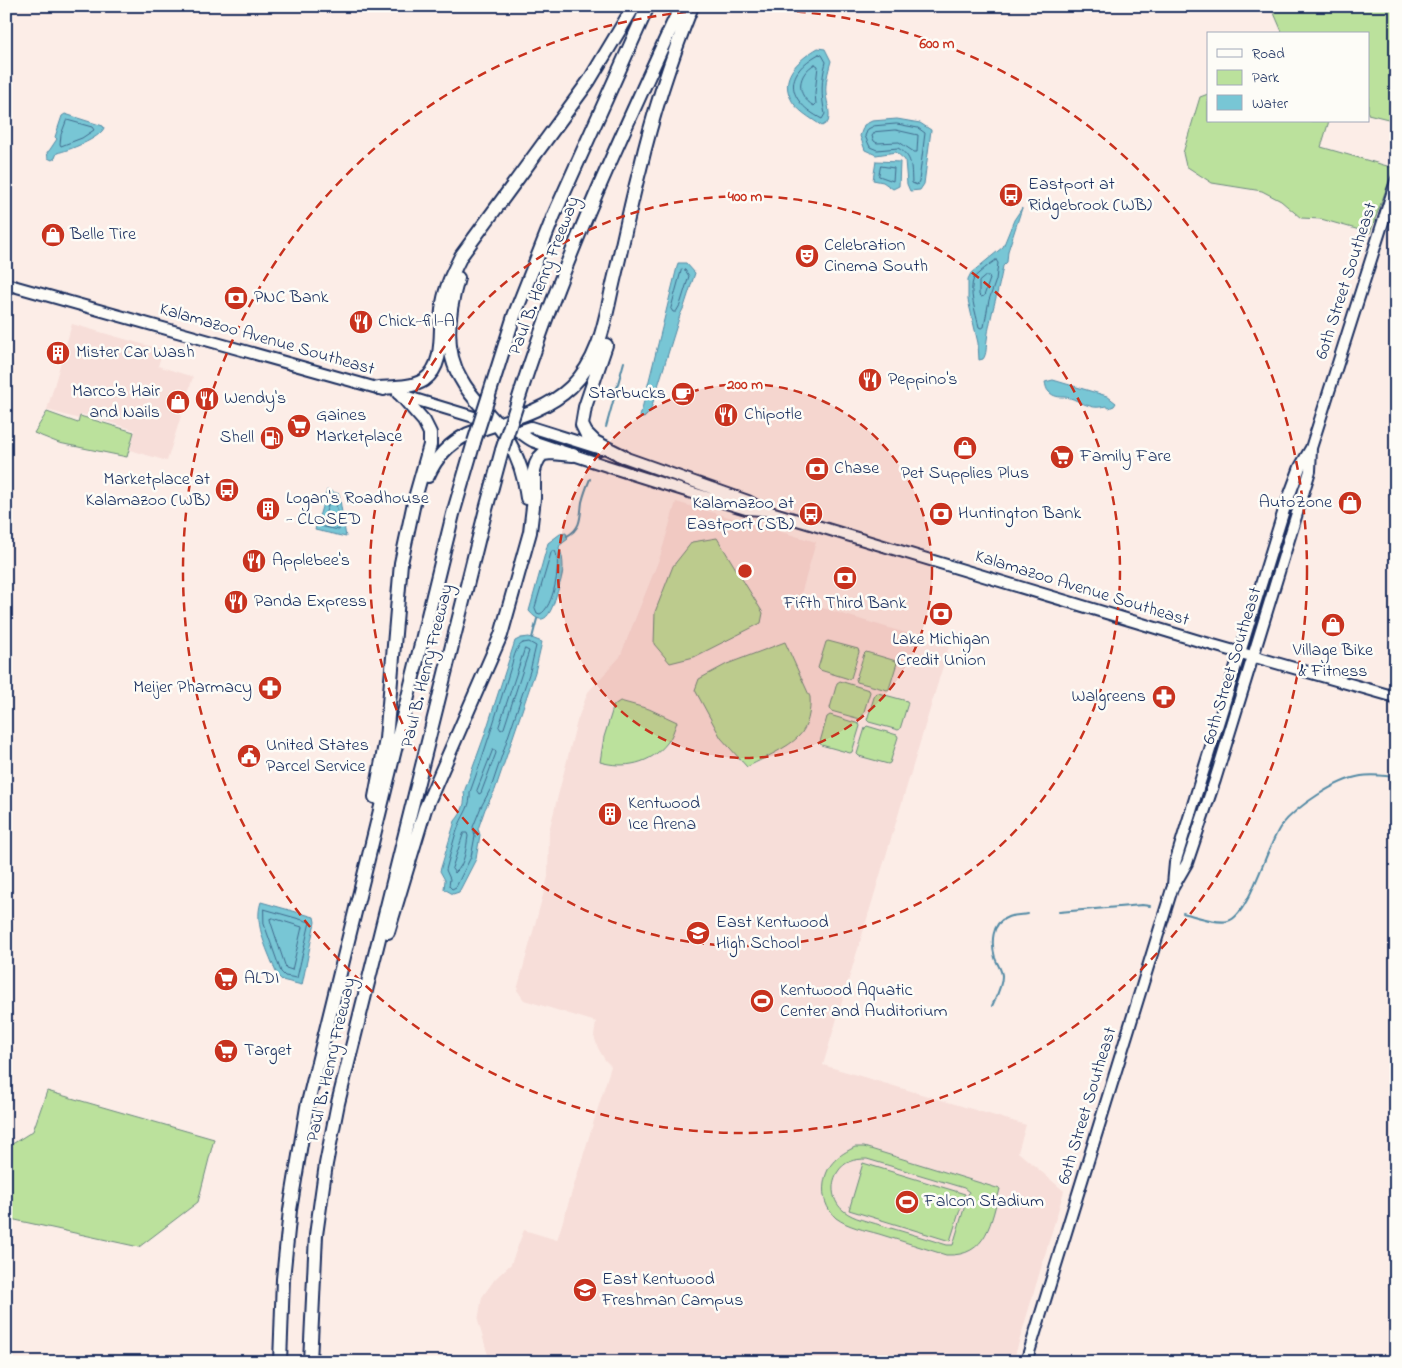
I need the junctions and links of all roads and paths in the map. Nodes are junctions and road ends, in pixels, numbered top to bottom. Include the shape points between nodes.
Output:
1 (634, 6) edge
2 (648, 6) edge
3 (681, 6) edge
4 (692, 6) edge
5 (1396, 181) edge
6 (501, 202) junction
7 (624, 239) junction
8 (6, 284) edge
9 (379, 388) junction
10 (401, 395) junction
11 (496, 424) junction
12 (519, 430) junction
13 (1311, 448) junction
14 (573, 455) junction
15 (623, 456) junction
16 (764, 510) junction
17 (411, 520) junction
18 (1274, 540) junction
19 (1284, 556) junction
20 (520, 570) junction
21 (1239, 653) junction
22 (1253, 657) junction
23 (1394, 696) edge
24 (1210, 746) junction
25 (1217, 772) junction
26 (1172, 889) junction
27 (319, 1055) junction
28 (346, 1066) junction
29 (280, 1362) edge
30 (310, 1362) edge
31 (1026, 1362) edge

1 - 6 highway via 589,81
2 - 27 highway, Paul B. Henry Freeway, bridge via 554,215 514,316 474,442 453,514
3 - 28 highway, Paul B. Henry Freeway, bridge via 577,237 544,323 502,450
4 - 7 highway via 653,118
5 - 13 main road, 60th Street Southeast
6 - 9 highway via 470,242 449,282 442,306 433,372 416,384
6 - 11 highway via 462,268 450,326 451,354 460,378
7 - 11 highway via 602,336 585,370 550,402
7 - 15 highway via 609,336 582,420 590,438
8 - 9 main road, Kalamazoo Avenue Southeast
9 - 10 main road, Kalamazoo Avenue Southeast
10 - 11 main road, Kalamazoo Avenue Southeast
10 - 17 highway via 424,421 430,439
11 - 12 main road, Kalamazoo Avenue Southeast
11 - 17 highway via 460,438 441,454 424,484
11 - 20 highway via 513,448 525,482 528,523
12 - 14 main road, Kalamazoo Avenue Southeast via 527,440
12 - 15 main road, Kalamazoo Avenue Southeast via 531,427
13 - 18 main road, 60th Street Southeast via 1300,467
13 - 19 main road, 60th Street Southeast via 1310,471
14 - 16 main road, Kalamazoo Avenue Southeast via 746,509
14 - 20 highway via 547,453 538,460 534,471 530,532
15 - 16 main road, Kalamazoo Avenue Southeast via 748,501
16 - 21 main road, Kalamazoo Avenue Southeast
17 - 27 highway via 399,576 382,767
18 - 19 main road via 1282,547
18 - 21 main road, 60th Street Southeast
19 - 22 main road, 60th Street Southeast
20 - 28 highway via 501,635 418,828
21 - 22 main road, Kalamazoo Avenue Southeast
21 - 24 main road, 60th Street Southeast
22 - 23 main road, Kalamazoo Avenue Southeast
22 - 25 main road, 60th Street Southeast
24 - 25 main road via 1211,768
24 - 26 main road, 60th Street Southeast via 1175,864
25 - 26 main road, 60th Street Southeast via 1187,863
26 - 31 main road, 60th Street Southeast
27 - 29 highway, Paul B. Henry Freeway via 290,1210
28 - 30 highway, Paul B. Henry Freeway via 326,1164 316,1236

